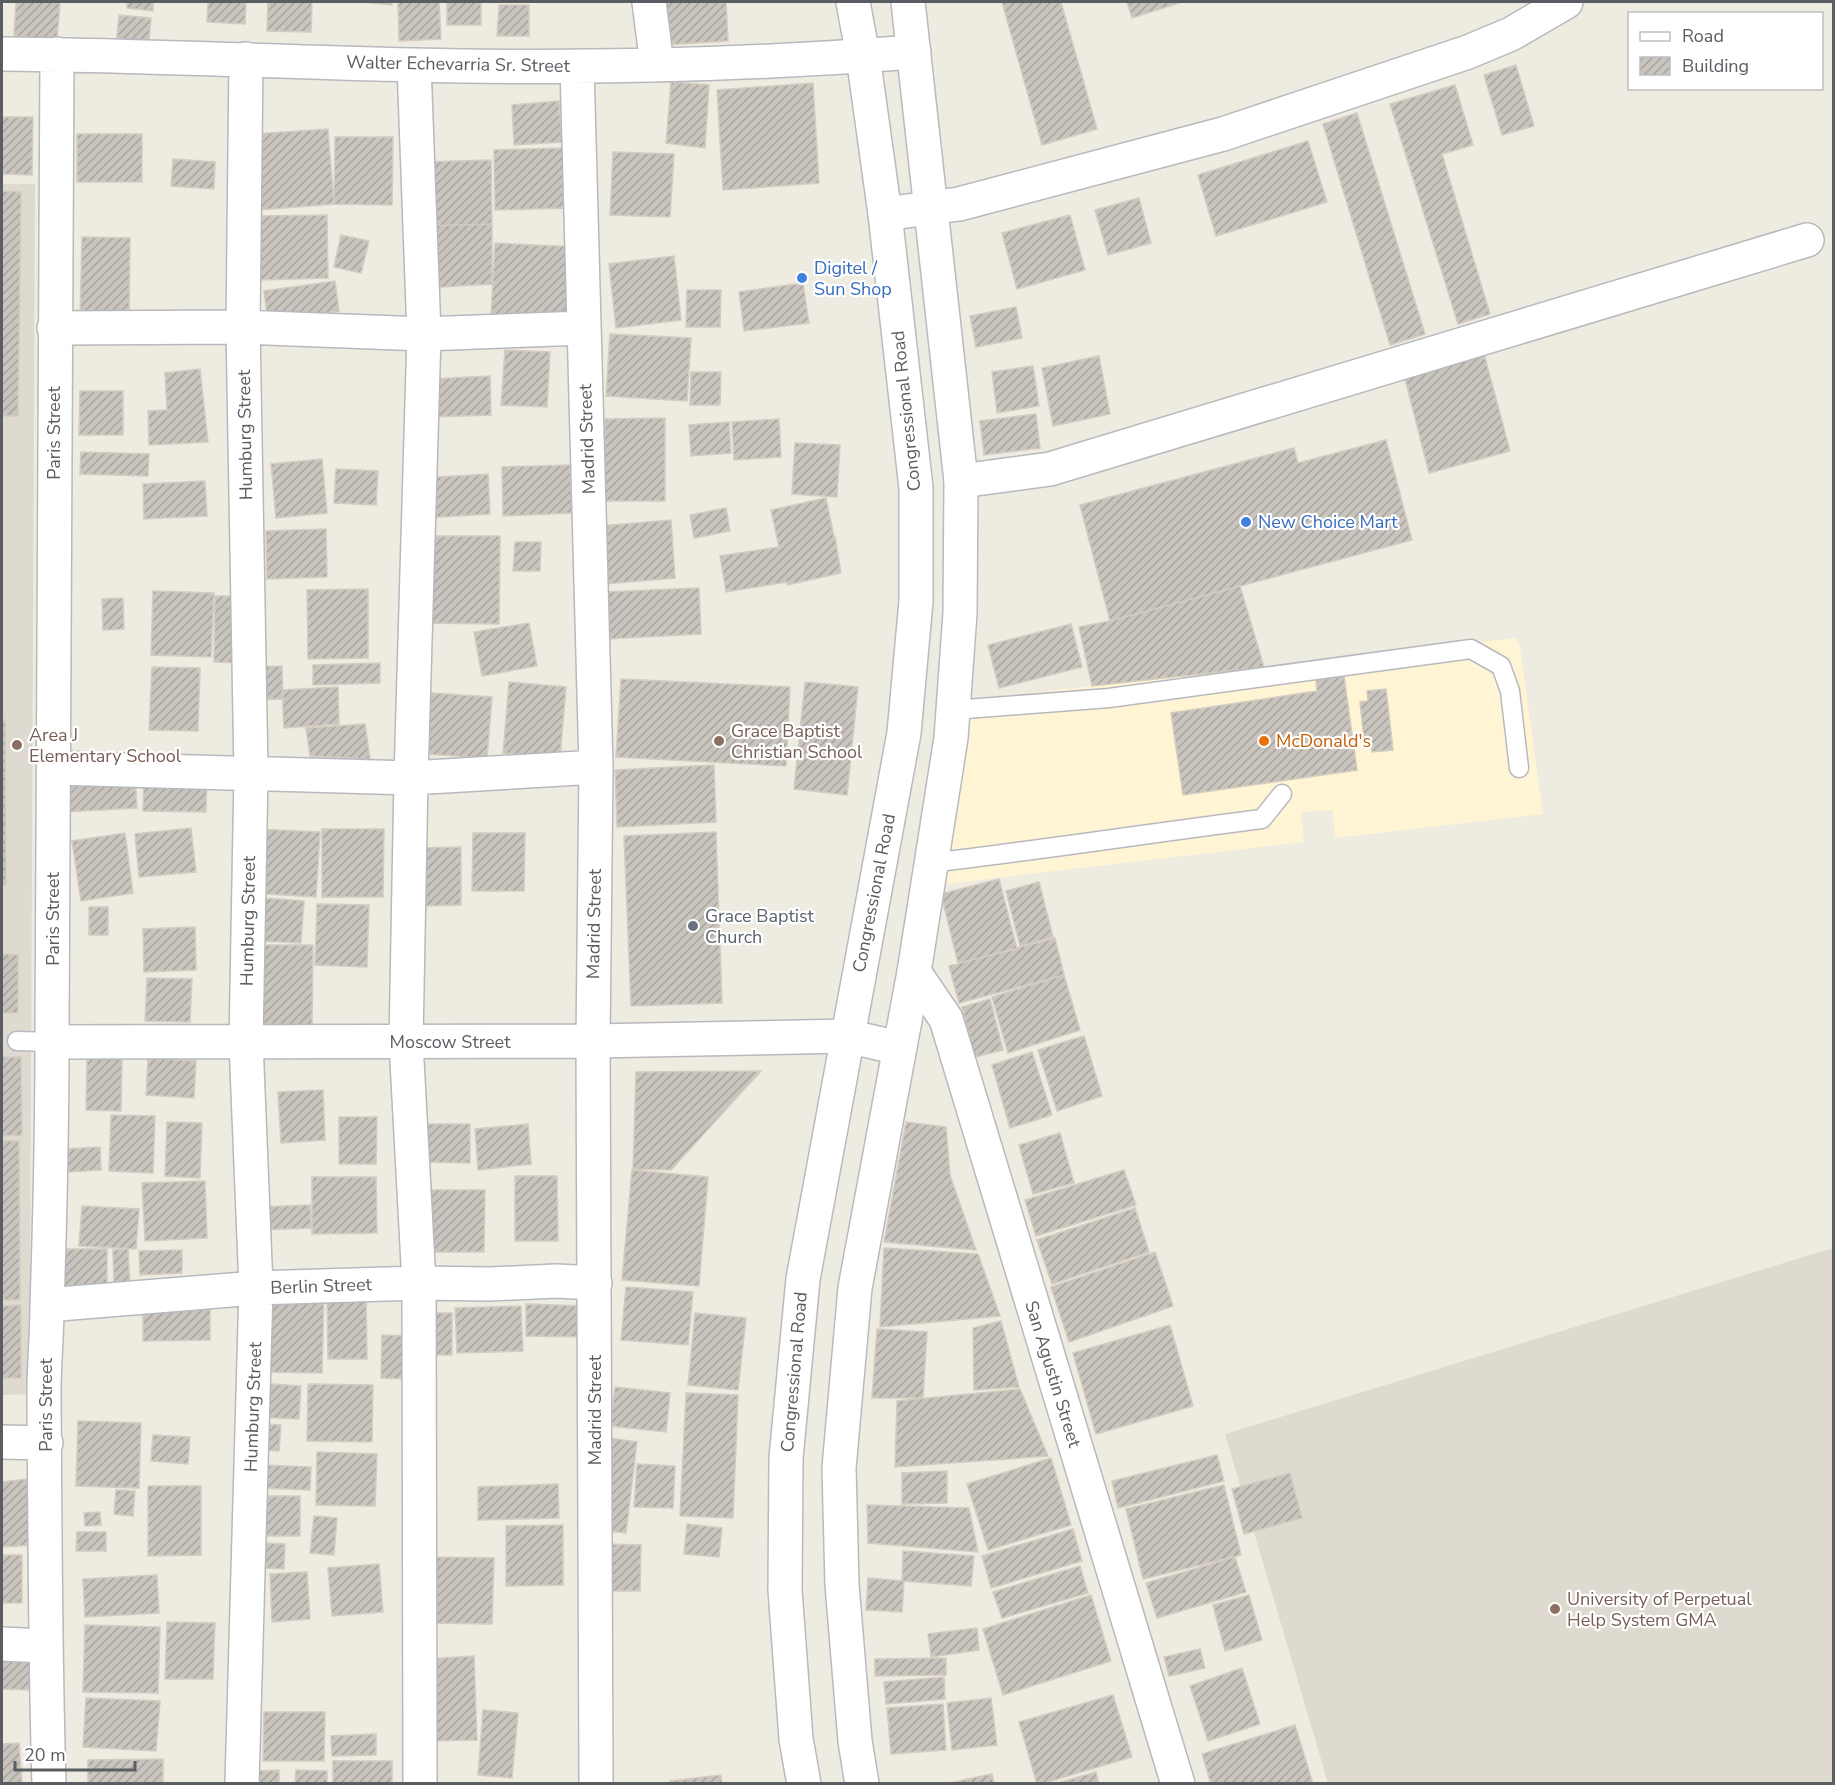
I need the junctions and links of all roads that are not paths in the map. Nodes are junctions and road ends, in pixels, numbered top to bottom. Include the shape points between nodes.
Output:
1 (649, 2) edge
2 (853, 2) edge
3 (908, 2) edge
4 (1566, 2) edge
5 (914, 52) junction
6 (2, 54) edge
7 (57, 54) junction
8 (863, 56) junction
9 (246, 59) junction
10 (414, 65) junction
11 (657, 65) junction
12 (577, 66) junction
13 (930, 208) junction
14 (885, 214) junction
15 (1807, 240) dead end
16 (243, 327) junction
17 (54, 328) junction
18 (584, 328) junction
19 (424, 334) junction
20 (961, 481) junction
21 (953, 710) junction
22 (596, 767) junction
23 (54, 768) junction
24 (1520, 768) dead end
25 (251, 773) junction
26 (411, 778) junction
27 (1282, 794) dead end
28 (930, 863) junction
29 (914, 972) junction
30 (847, 1036) junction
31 (17, 1041) dead end
32 (593, 1041) junction
33 (52, 1042) junction
34 (246, 1042) junction
35 (406, 1042) junction
36 (899, 1048) junction
37 (419, 1283) junction
38 (595, 1283) junction
39 (256, 1288) junction
40 (47, 1305) junction
41 (2, 1442) edge
42 (46, 1443) junction
43 (2, 1644) edge
44 (45, 1646) junction
45 (49, 1784) edge
46 (242, 1784) edge
47 (420, 1784) edge
48 (596, 1784) edge
49 (804, 1784) edge
50 (862, 1784) edge
51 (1178, 1784) edge

1 - 11 street
2 - 8 street, Congressional Road
3 - 5 street
4 - 13 street via 1511,34 1468,52 1223,134 959,204
5 - 8 street, Walter Echevarria Sr. Street
5 - 13 street
6 - 7 street, Walter Echevarria Sr. Street
7 - 9 street, Walter Echevarria Sr. Street
7 - 17 street, Paris Street
8 - 11 street, Walter Echevarria Sr. Street
8 - 14 street, Congressional Road
9 - 10 street, Walter Echevarria Sr. Street
9 - 16 street, Humburg Street
10 - 12 street, Walter Echevarria Sr. Street
10 - 19 street
11 - 12 street, Walter Echevarria Sr. Street
12 - 18 street, Madrid Street
13 - 14 street
13 - 20 street
14 - 30 street, Congressional Road via 916,488 916,602 904,733
15 - 20 street via 1050,469
16 - 17 street
16 - 19 street
16 - 25 street, Humburg Street
17 - 23 street, Paris Street
18 - 19 street
18 - 22 street, Madrid Street
19 - 26 street
20 - 21 street via 960,613
21 - 24 lane via 1110,698 1472,649 1501,666 1510,691
21 - 28 street
22 - 26 street
22 - 32 street, Madrid Street
23 - 25 street
23 - 33 street, Paris Street
25 - 26 street
25 - 34 street, Humburg Street
26 - 35 street
27 - 28 lane via 1262,819
28 - 29 street
29 - 36 street
29 - 51 street, San Agustin Street via 946,1019
30 - 32 street, Moscow Street
30 - 36 street, Moscow Street
30 - 49 street, Congressional Road via 803,1279 786,1458 785,1590 795,1738
31 - 33 lane
32 - 35 street, Moscow Street
32 - 38 street, Madrid Street
33 - 34 street, Moscow Street
33 - 40 street, Paris Street
34 - 35 street, Moscow Street
34 - 39 street, Humburg Street
35 - 37 street
36 - 50 street via 855,1288 839,1468 842,1585
37 - 38 street, Berlin Street
37 - 39 street, Berlin Street
37 - 47 street
38 - 48 street, Madrid Street
39 - 40 street, Berlin Street
39 - 46 street, Humburg Street
40 - 42 street, Paris Street
41 - 42 street
42 - 44 street, Paris Street
43 - 44 street
44 - 45 street, Paris Street

